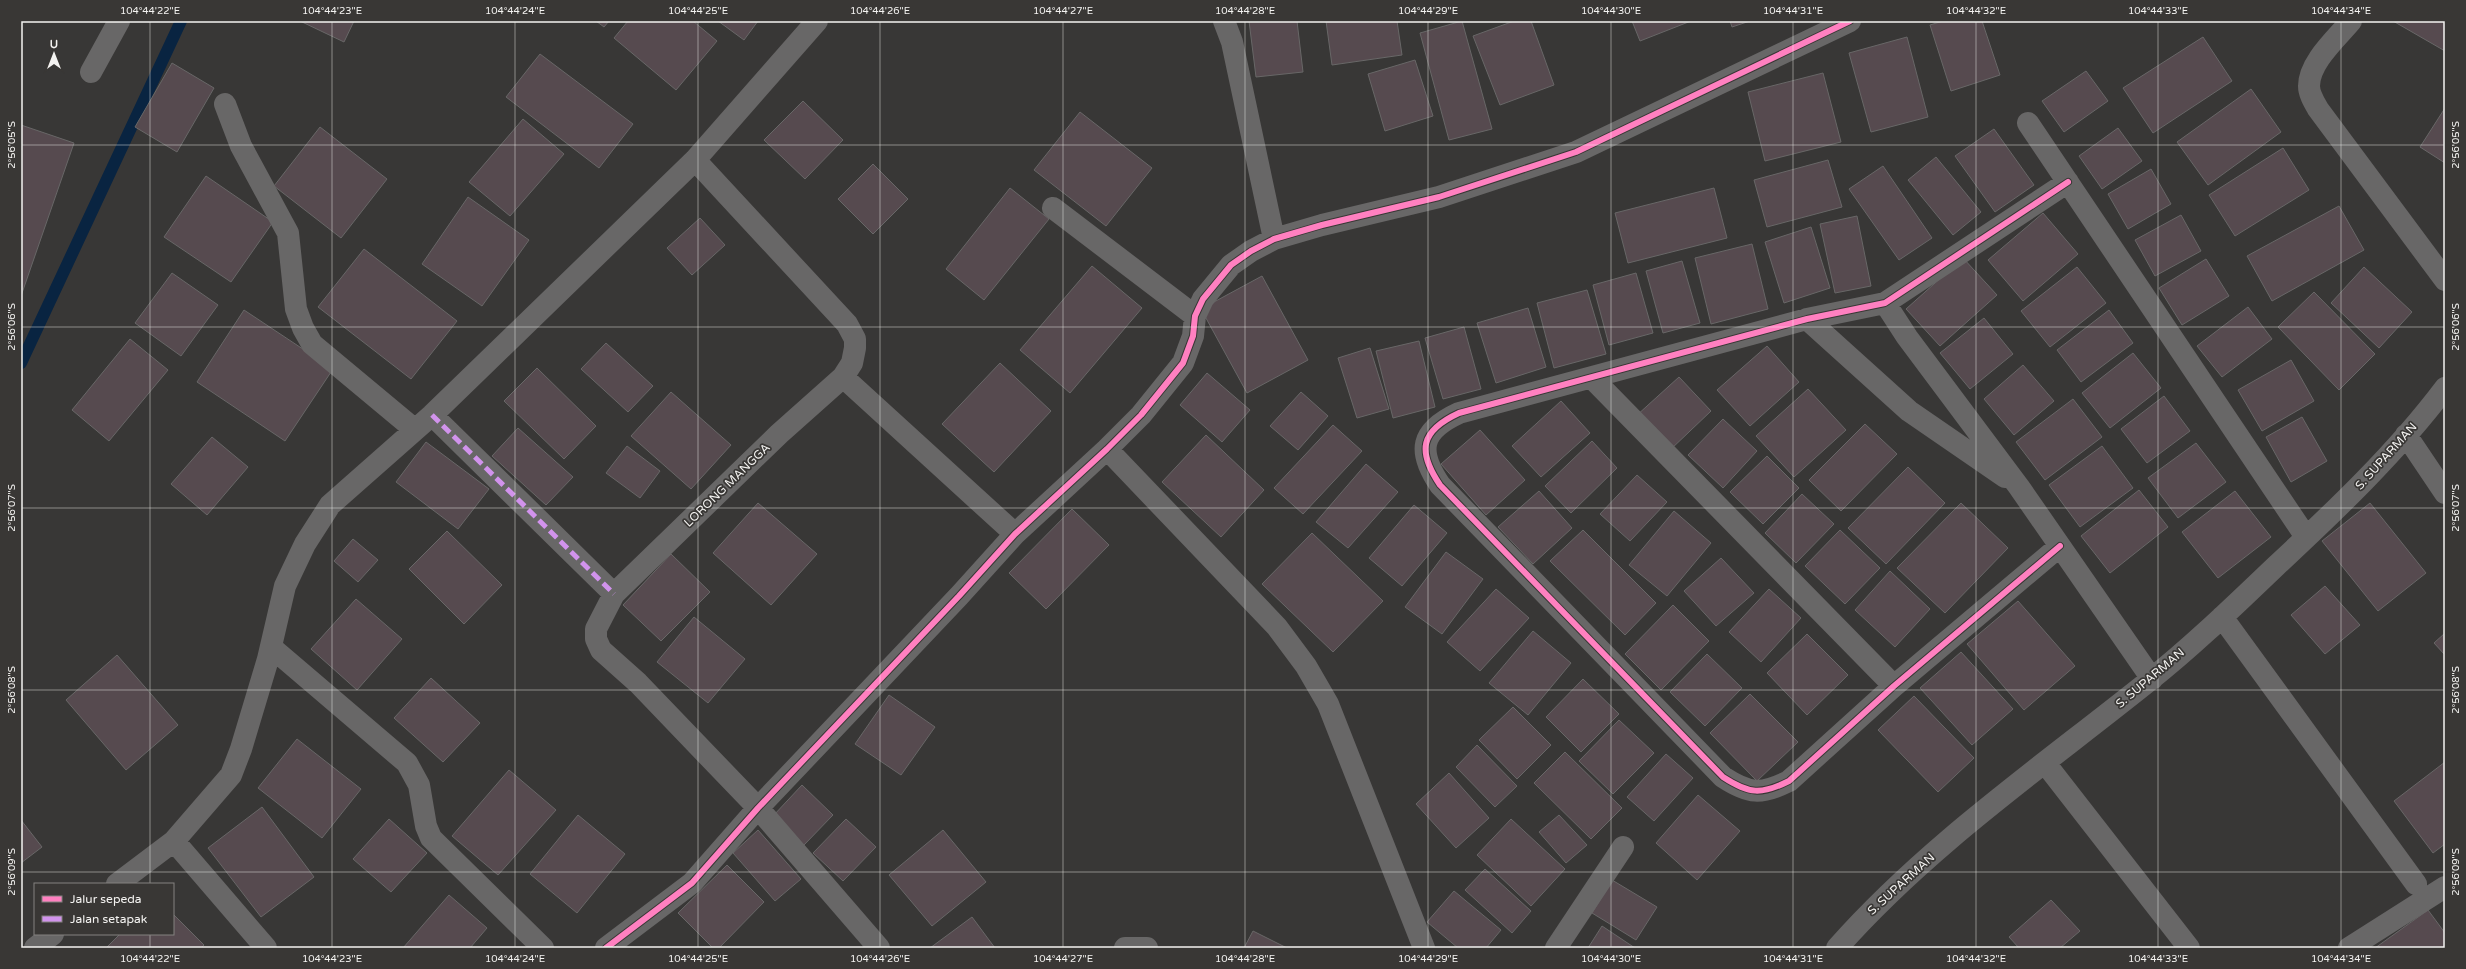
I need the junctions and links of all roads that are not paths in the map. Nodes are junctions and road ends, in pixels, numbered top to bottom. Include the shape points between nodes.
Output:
1 (119, 21) edge
2 (817, 21) edge
3 (1224, 21) edge
4 (1850, 21) edge
5 (2351, 21) edge
6 (91, 72) dead end
7 (225, 104) dead end
8 (2028, 123) dead end
9 (695, 160) junction
10 (2068, 182) junction
11 (1053, 208) dead end
12 (1274, 239) junction
13 (2445, 280) edge
14 (1885, 303) junction
15 (1195, 316) junction
16 (1807, 319) junction
17 (843, 376) junction
18 (1592, 378) junction
19 (2445, 388) edge
20 (432, 415) junction
21 (414, 430) junction
22 (2406, 435) junction
23 (1107, 449) junction
24 (2019, 487) junction
25 (2445, 493) edge
26 (1015, 534) junction
27 (2306, 537) junction
28 (2060, 546) junction
29 (614, 594) junction
30 (2222, 616) junction
31 (271, 647) junction
32 (2152, 679) junction
33 (1894, 686) junction
34 (2045, 763) junction
35 (758, 808) junction
36 (174, 841) junction
37 (1623, 847) dead end
38 (118, 883) edge
39 (2416, 884) dead end
40 (2445, 887) edge
41 (52, 935) edge
42 (35, 948) edge
43 (266, 948) edge
44 (543, 948) edge
45 (606, 948) edge
46 (879, 948) edge
47 (1125, 948) edge
48 (1147, 948) edge
49 (1424, 948) edge
50 (1556, 948) edge
51 (1837, 948) edge
52 (2189, 948) edge
53 (2349, 948) edge

1 - 6 street
2 - 9 street
3 - 12 street via 1232,42
4 - 12 street via 1576,152 1439,197
5 - 13 street via 2311,74 2309,86 2312,99
7 - 21 street via 241,146 288,233 296,309 312,344
8 - 10 street
9 - 17 street, LORONG MANGGA via 847,324 855,339 856,348 852,363
9 - 20 street
10 - 14 street
10 - 27 street
11 - 15 street
12 - 15 street via 1231,265 1206,294
14 - 16 street
14 - 24 street via 1907,337
15 - 23 street via 1193,336 1179,370 1141,415
16 - 18 street
16 - 24 street via 1909,411
17 - 26 street
17 - 29 street, LORONG MANGGA via 779,434
18 - 33 street
18 - 33 street via 1459,413 1443,420 1426,439 1426,461 1432,473 1440,485 1723,777 1739,787 1754,792 1773,789 1789,781
19 - 22 street, S. SUPARMAN
20 - 21 street
20 - 29 street
21 - 31 street via 330,505 309,538 286,586
22 - 25 street
22 - 27 street, S. SUPARMAN via 2346,500
23 - 26 street
23 - 49 street via 1277,627 1306,666 1328,704
24 - 28 street
26 - 35 street via 954,602
27 - 30 street, S. SUPARMAN
28 - 32 street
28 - 33 street
29 - 35 street, LORONG MANGGA via 596,629 596,639 601,650 638,683
30 - 32 street, S. SUPARMAN
30 - 39 street
31 - 36 street via 231,775
31 - 44 street via 407,763 419,785 426,826 431,838
32 - 34 street, S. SUPARMAN
34 - 51 street, S. SUPARMAN via 1988,807 1881,901
34 - 52 street
35 - 45 street via 692,883
35 - 46 street, LORONG MANGGA
36 - 38 street
36 - 43 street
37 - 50 street
40 - 53 street
41 - 42 street
47 - 48 street

